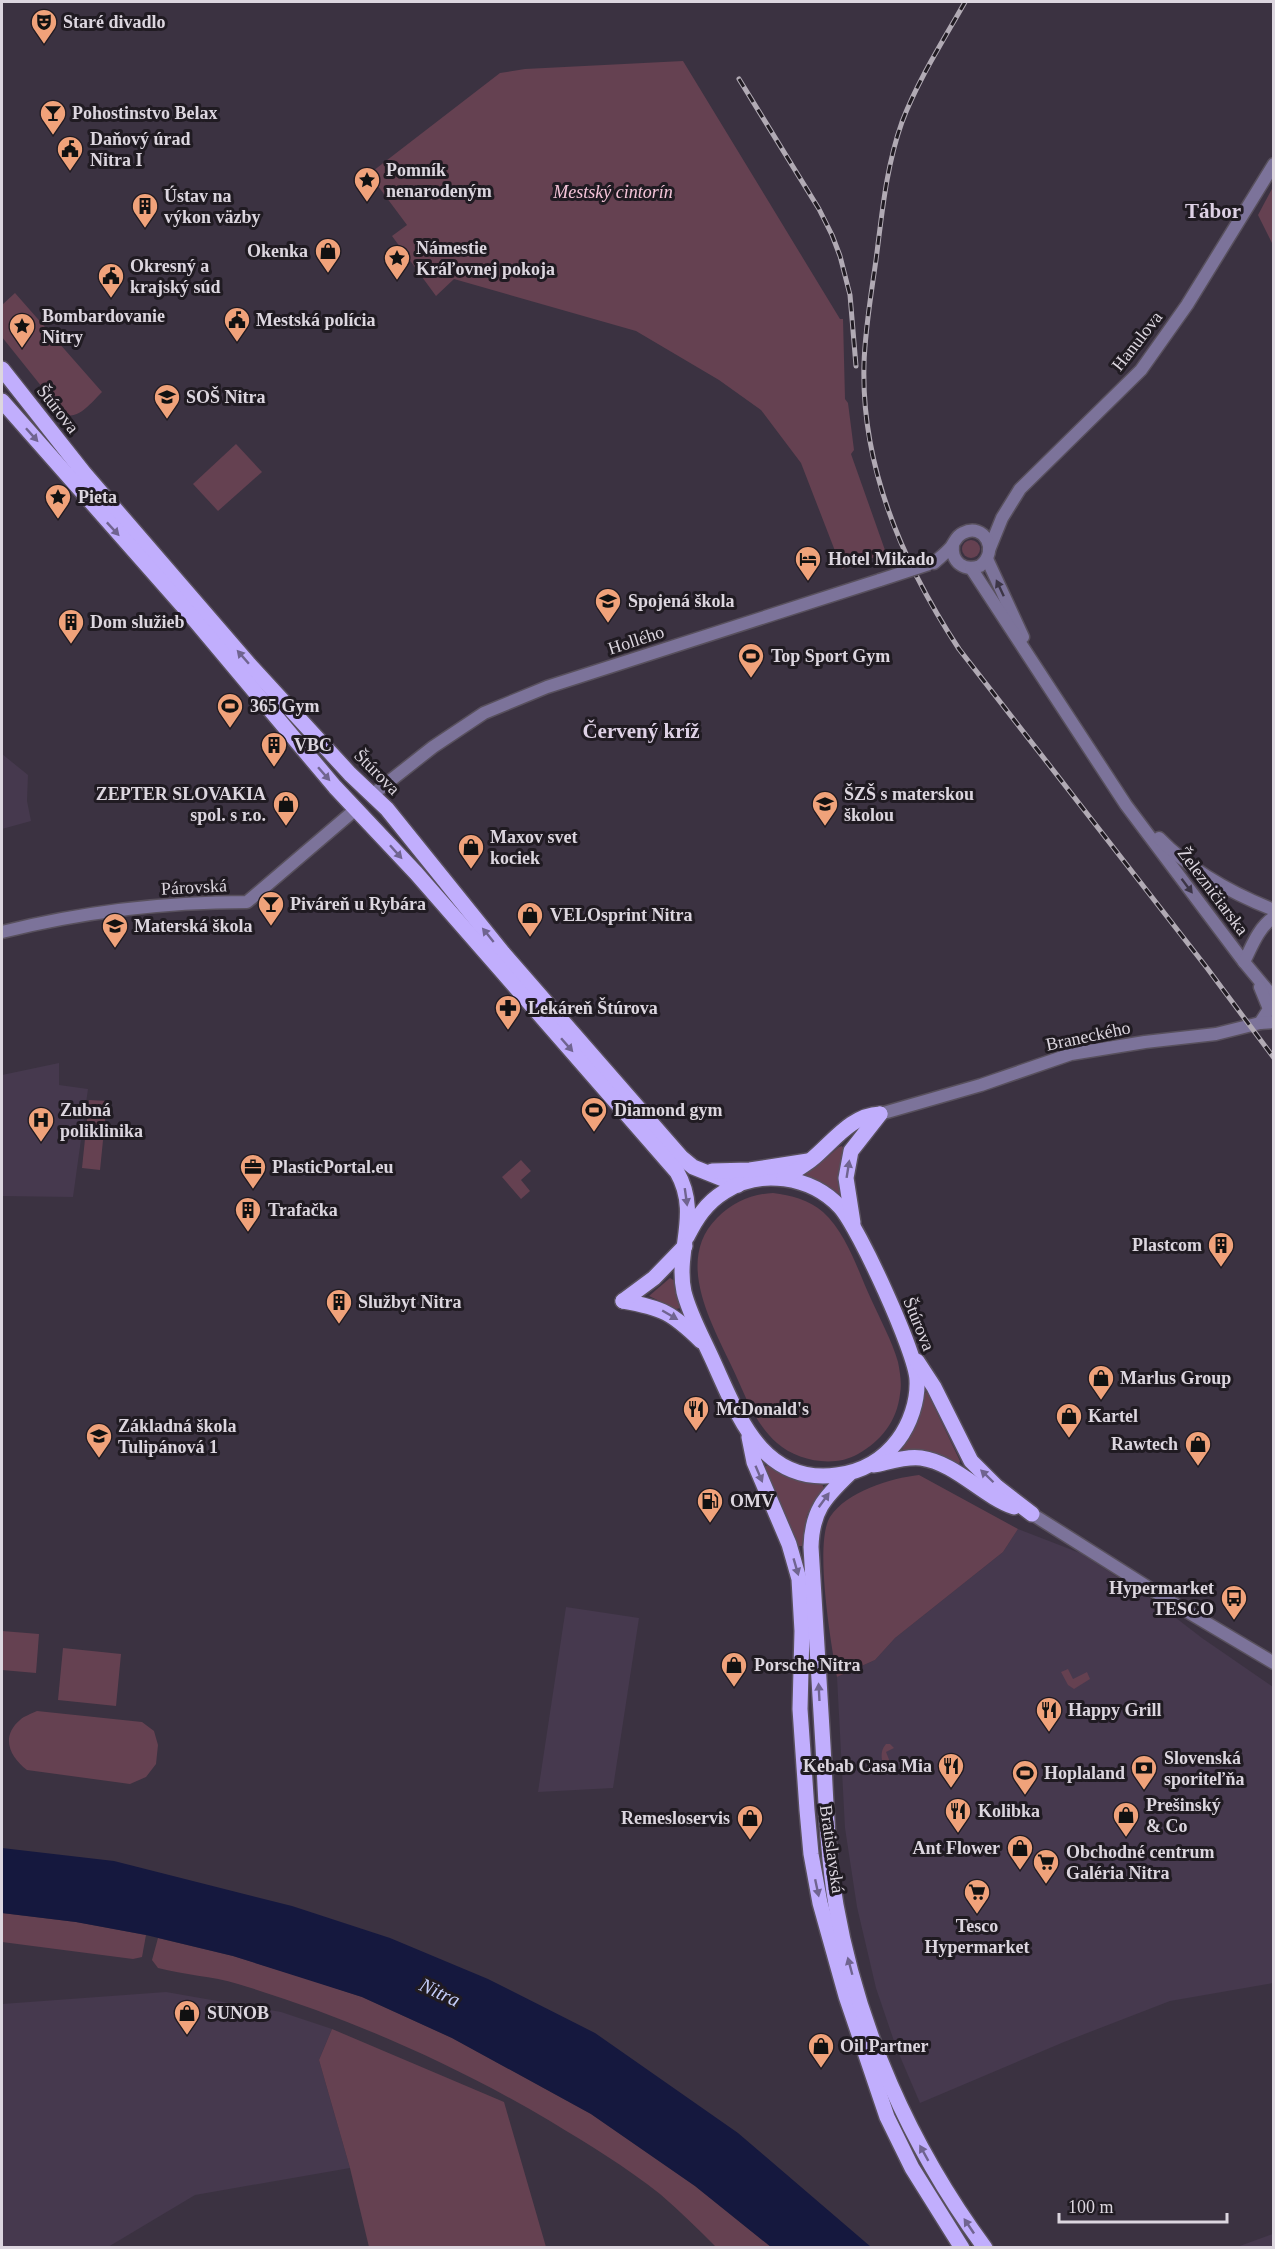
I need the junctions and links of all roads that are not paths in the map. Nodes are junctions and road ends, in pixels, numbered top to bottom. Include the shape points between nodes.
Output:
1 (1274, 164) edge
2 (2, 369) edge
3 (2, 402) edge
4 (1002, 518) junction
5 (979, 533) junction
6 (953, 545) junction
7 (988, 555) junction
8 (931, 564) junction
9 (959, 564) junction
10 (971, 568) junction
11 (1042, 679) junction
12 (372, 795) junction
13 (1126, 805) junction
14 (356, 809) junction
15 (1274, 910) edge
16 (1274, 917) edge
17 (2, 932) edge
18 (1244, 963) junction
19 (1258, 980) junction
20 (1274, 998) edge
21 (1274, 1022) edge
22 (1260, 1023) junction
23 (880, 1114) junction
24 (810, 1161) junction
25 (706, 1172) junction
26 (784, 1178) junction
27 (738, 1185) junction
28 (854, 1226) junction
29 (686, 1242) junction
30 (706, 1346) junction
31 (912, 1353) junction
32 (749, 1434) junction
33 (868, 1466) junction
34 (849, 1474) junction
35 (1032, 1514) junction
36 (1274, 1663) edge
37 (804, 1762) junction
38 (831, 1868) junction
39 (954, 2204) junction
40 (939, 2212) junction
41 (962, 2247) edge
42 (985, 2247) edge

1 - 4 street, Hanulova via 1187,305 1141,370 1020,489
12 -> 2 main road, Štúrova via 248,663 79,466
3 -> 14 main road, Štúrova
4 - 5 street, Hanulova
4 - 7 street, Hanulova
5 - 6 street via 963,532
5 - 7 street via 987,541
6 - 8 street, Hollého
6 - 9 street via 953,555
7 - 10 street via 980,566
11 -> 7 street, Železničiarska
8 - 9 street, Hollého
8 - 12 street, Hollého, bridge via 547,687 484,713
9 - 10 street
10 - 11 street, Železničiarska
11 - 13 street, Železničiarska
12 - 14 main road
25 -> 12 main road, Štúrova via 681,1157
13 - 15 street, Železničiarska via 1201,874
13 -> 18 street, Železničiarska
14 - 17 street, Párovská via 247,902 93,912
14 -> 29 main road, Štúrova via 673,1166 686,1192
16 - 18 street via 1256,935
18 - 19 street, Železničiarska
19 - 20 street, Železničiarska
19 - 22 street via 1269,1009
21 - 22 street, Braneckého
22 - 23 street, Braneckého via 1216,1034 1071,1054
23 - 24 main road via 868,1114 851,1124
28 -> 23 main road via 846,1178 851,1151
24 - 25 main road
24 - 26 main road
25 - 27 main road, Štúrova
26 - 27 main road, Štúrova via 756,1179
26 - 28 main road, Štúrova via 825,1194
27 - 29 main road, Štúrova via 704,1209
28 - 31 main road, Štúrova
29 - 30 main road, Štúrova via 682,1268 685,1293
29 -> 30 main road via 654,1278 623,1301 675,1316
30 - 32 main road, Štúrova
31 - 33 main road, Štúrova via 917,1380 912,1413 897,1441
35 -> 31 main road via 971,1461 934,1387
32 - 34 main road, Štúrova via 761,1450 793,1470 817,1476
32 -> 37 main road, Bratislavská via 753,1462 789,1544 799,1579
33 - 34 main road, Štúrova
33 - 35 main road via 921,1458 932,1461 1002,1503
38 -> 34 main road, Bratislavská via 811,1547 819,1506
35 - 36 street
37 - 38 main road via 810,1770 818,1852
37 -> 40 main road, Bratislavská via 815,1880 846,1996 887,2117
39 -> 38 main road, Bratislavská via 914,2135 879,2055 846,1953
39 - 40 main road
42 -> 39 main road, Bratislavská
40 - 41 main road, Bratislavská

